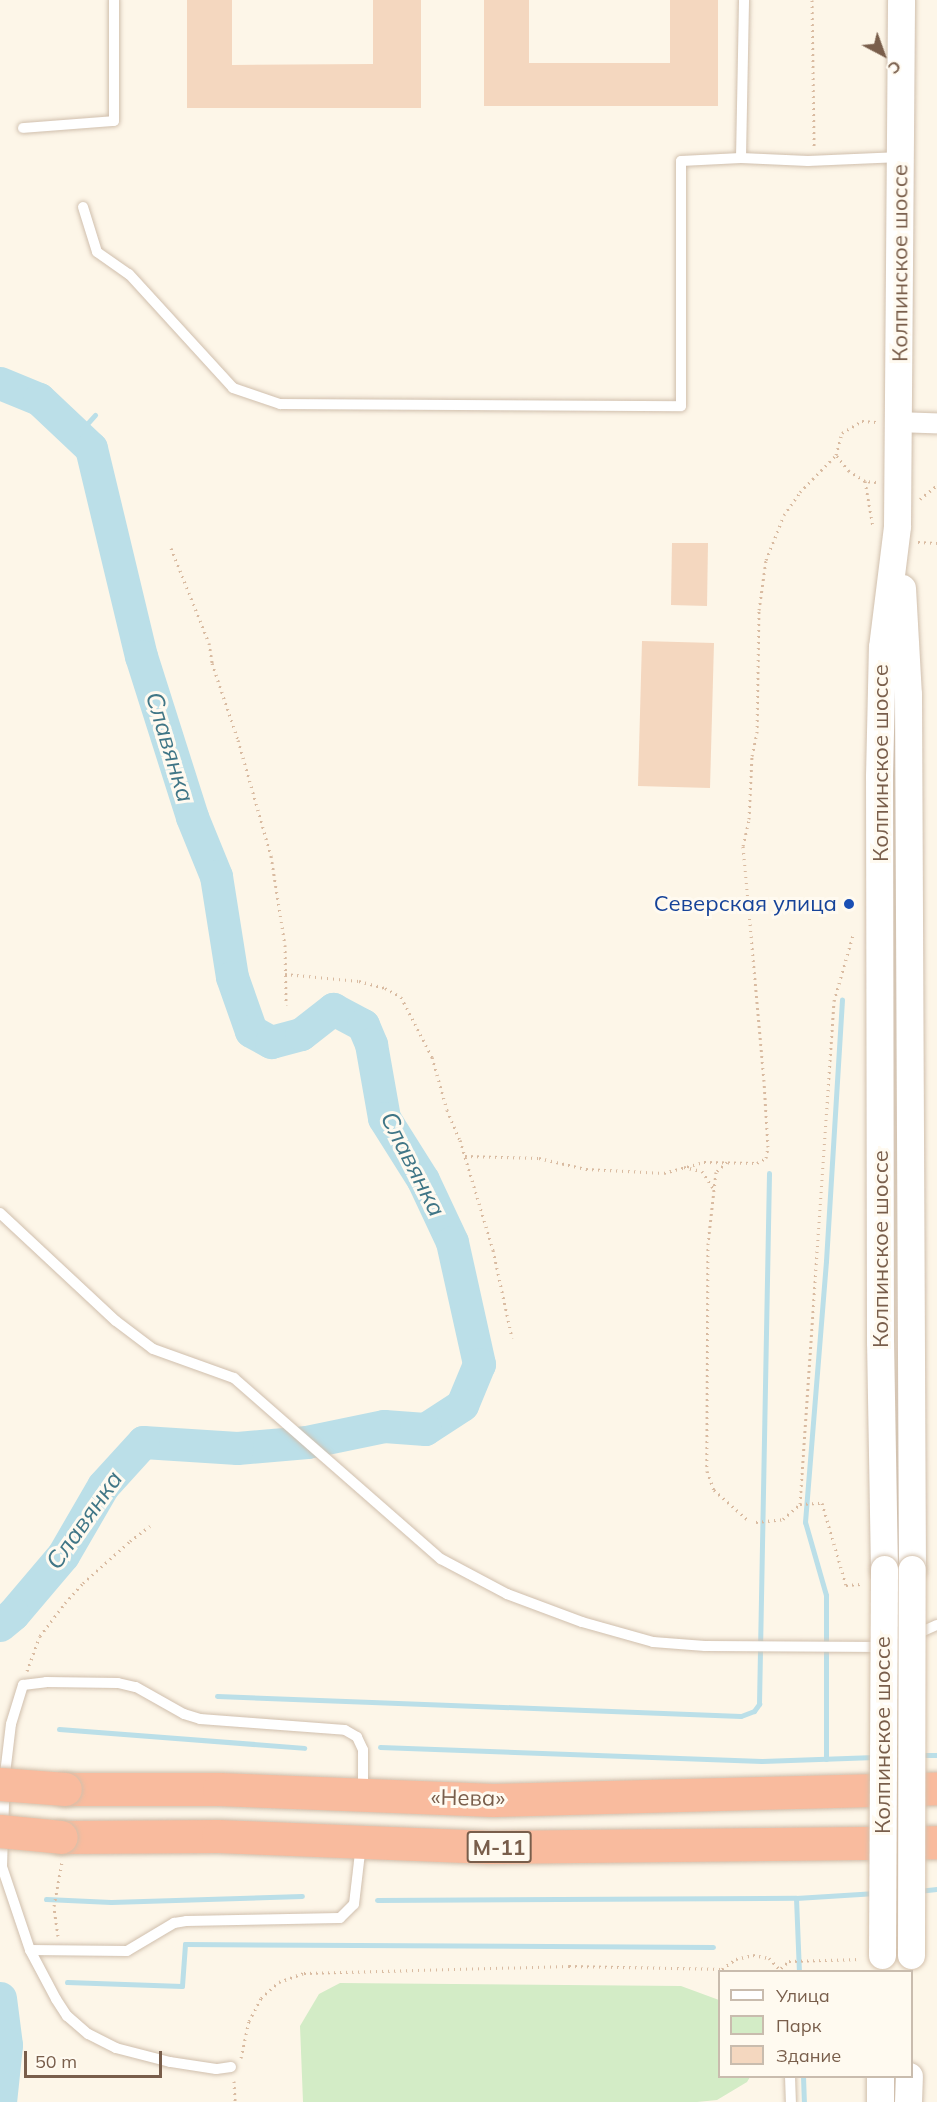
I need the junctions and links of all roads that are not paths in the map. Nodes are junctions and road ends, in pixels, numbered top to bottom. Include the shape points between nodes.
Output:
1 (114, 0) edge
2 (744, 0) edge
3 (901, 0) edge
4 (23, 128) dead end
5 (901, 157) junction
6 (741, 158) junction
7 (83, 207) dead end
8 (899, 422) junction
9 (937, 423) edge
10 (894, 533) junction
11 (0, 1213) edge
12 (937, 1624) edge
13 (0, 1784) edge
14 (937, 1788) edge
15 (363, 1795) junction
16 (0, 1832) edge
17 (361, 1842) junction
18 (937, 1842) edge
19 (30, 1950) junction
20 (876, 1962) edge
21 (911, 1963) edge
22 (231, 2067) road end
23 (790, 2078) edge
24 (880, 2078) edge
25 (909, 2078) edge
26 (791, 2102) edge
27 (880, 2102) edge
28 (908, 2102) edge

1 - 4 lane via 114,121
2 - 6 lane
3 - 5 main road, Колпинское шоссе
5 - 6 lane
5 - 8 main road, Колпинское шоссе
6 - 7 lane via 681,161 681,406 280,404 232,388 129,274 97,252
8 - 9 street
8 - 10 main road, Колпинское шоссе via 908,493
10 - 20 main road, Колпинское шоссе, bridge via 882,647 879,776 884,1569
10 - 21 main road, Колпинское шоссе, bridge via 908,694
11 - 12 lane via 116,1321 153,1349 234,1378 441,1559 507,1594 582,1622 653,1642 705,1646 887,1647
13 - 15 highway, «Нева» / М-11, bridge via 65,1790 219,1789
14 - 15 highway, «Нева» / М-11 via 493,1800
15 - 19 lane via 363,1750 357,1737 345,1730 200,1719 136,1687 118,1683 23,1685 11,1724 5,1774 2,1867
16 - 17 highway, М-11, bridge via 62,1848 218,1836
17 - 18 highway, М-11 via 490,1847
17 - 19 lane via 354,1904 340,1918 186,1921 174,1923 127,1951
19 - 22 lane via 67,2016 88,2034 116,2048 170,2062 216,2069
23 - 26 lane
24 - 27 main road
25 - 28 main road

